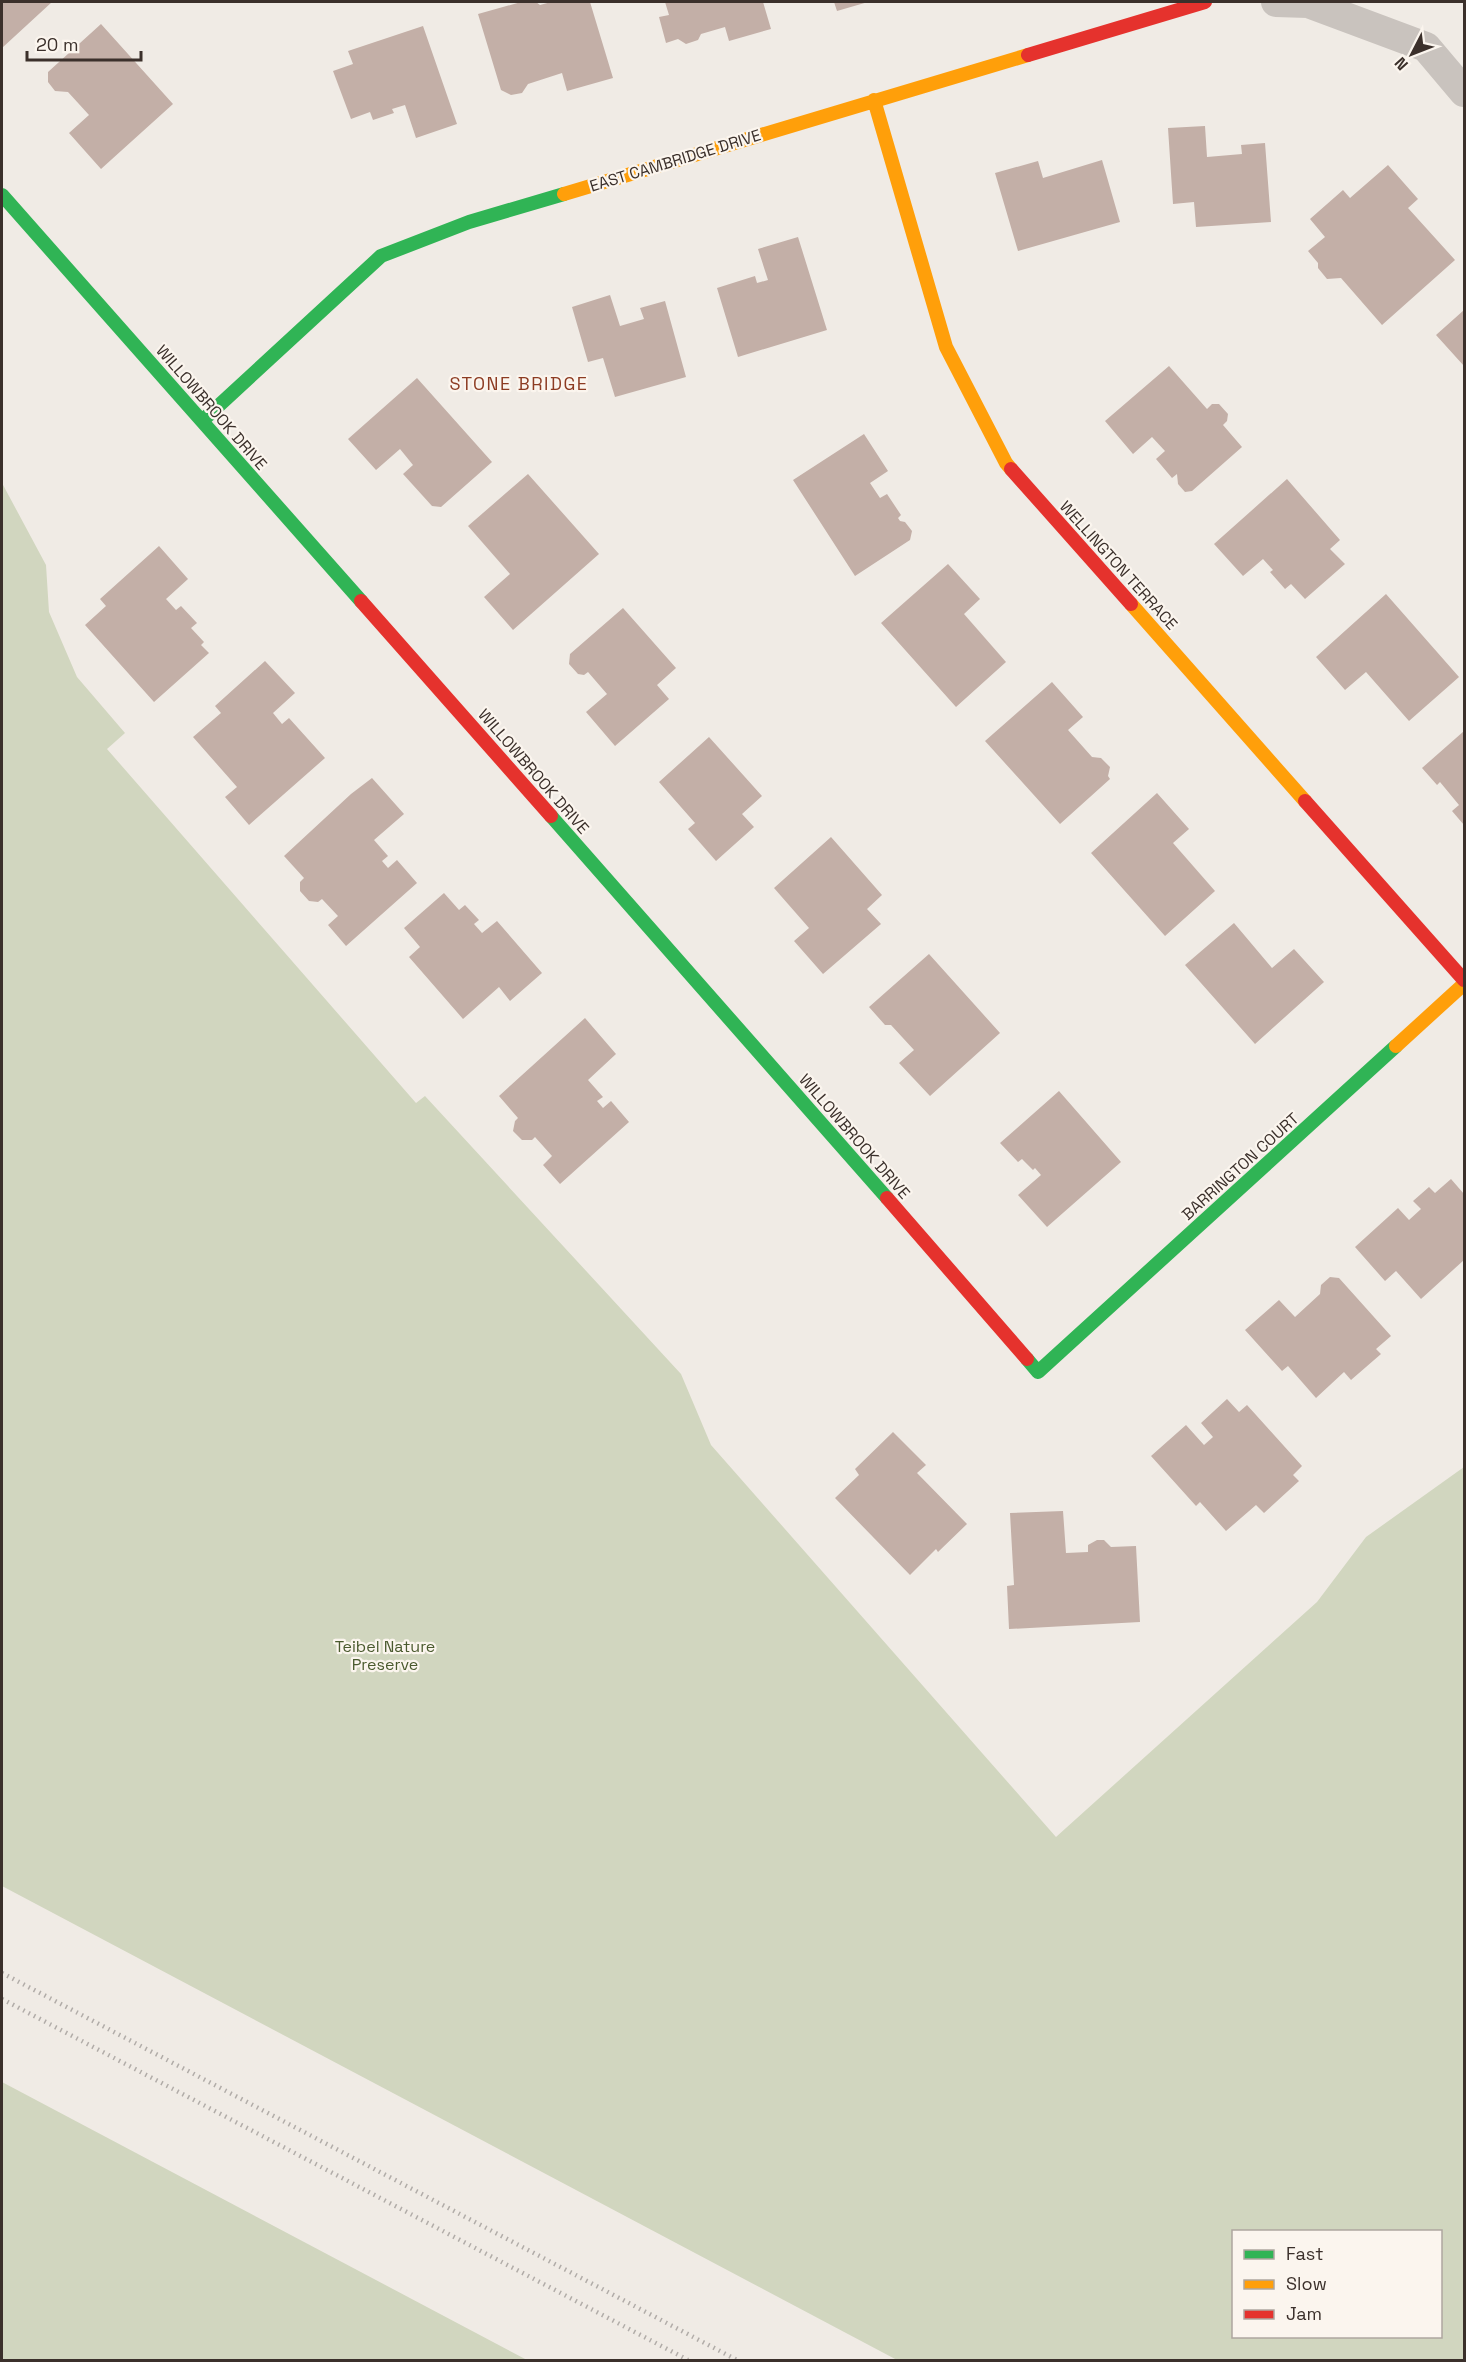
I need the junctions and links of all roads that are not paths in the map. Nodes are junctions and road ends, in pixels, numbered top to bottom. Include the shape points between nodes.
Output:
1 (1205, 2) edge
2 (1276, 2) edge
3 (1464, 92) edge
4 (874, 100) junction
5 (2, 195) edge
6 (202, 421) junction
7 (1464, 982) edge
8 (1038, 1372) joint

1 - 4 street, EAST CAMBRIDGE DRIVE
2 - 3 street via 1308,3 1426,47
4 - 6 street, EAST CAMBRIDGE DRIVE via 470,222 381,256
4 - 7 street, WELLINGTON TERRACE via 946,346 1006,463
5 - 6 street, WILLOWBROOK DRIVE
6 - 8 street, WILLOWBROOK DRIVE
7 - 8 street, BARRINGTON COURT

